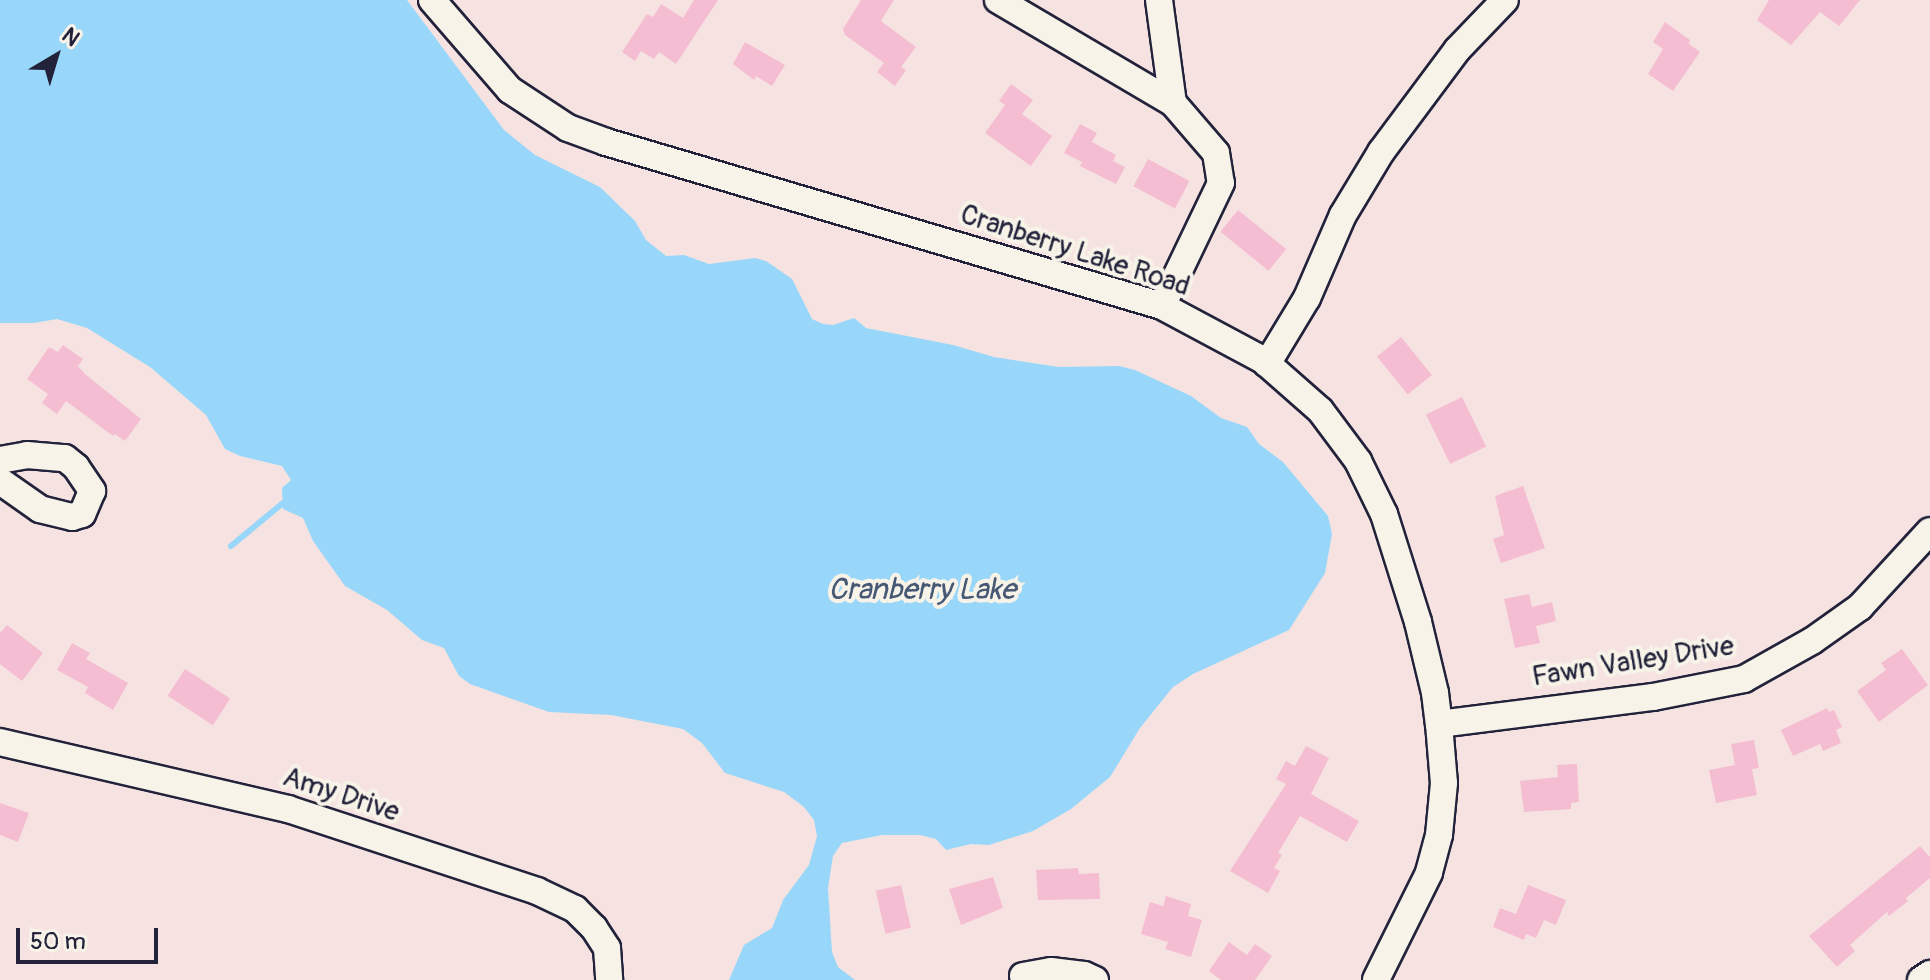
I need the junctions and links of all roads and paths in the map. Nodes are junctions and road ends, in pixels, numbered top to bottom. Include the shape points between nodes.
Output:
1 (432, 0) edge
2 (998, 0) edge
3 (1159, 0) edge
4 (1505, 0) edge
5 (1173, 103) junction
6 (1162, 306) junction
7 (1267, 364) junction
8 (0, 460) edge
9 (0, 481) edge
10 (1930, 531) edge
11 (1439, 724) junction
12 (0, 742) edge
13 (1930, 974) edge
14 (1023, 976) dead end
15 (609, 980) edge
16 (1095, 980) edge
17 (1376, 980) edge
18 (1921, 980) edge

1 - 6 street, Cranberry Lake Road via 510,90 568,128
2 - 5 street
3 - 5 street
4 - 7 street via 1457,50 1381,152
5 - 6 street via 1216,153 1221,183
6 - 7 street, Cranberry Lake Road
7 - 11 street, Cranberry Lake Road via 1320,410 1358,461 1384,514 1418,622
8 - 9 street via 37,454 65,458 92,491 82,514 72,517 40,509
10 - 11 street, Fawn Valley Drive via 1860,607 1744,679 1653,697
11 - 17 street, Cranberry Lake Road via 1444,783 1439,835 1429,873
12 - 15 street, Amy Drive via 288,809 537,891 575,909 594,928 607,948
13 - 18 street
14 - 16 street via 1051,971

